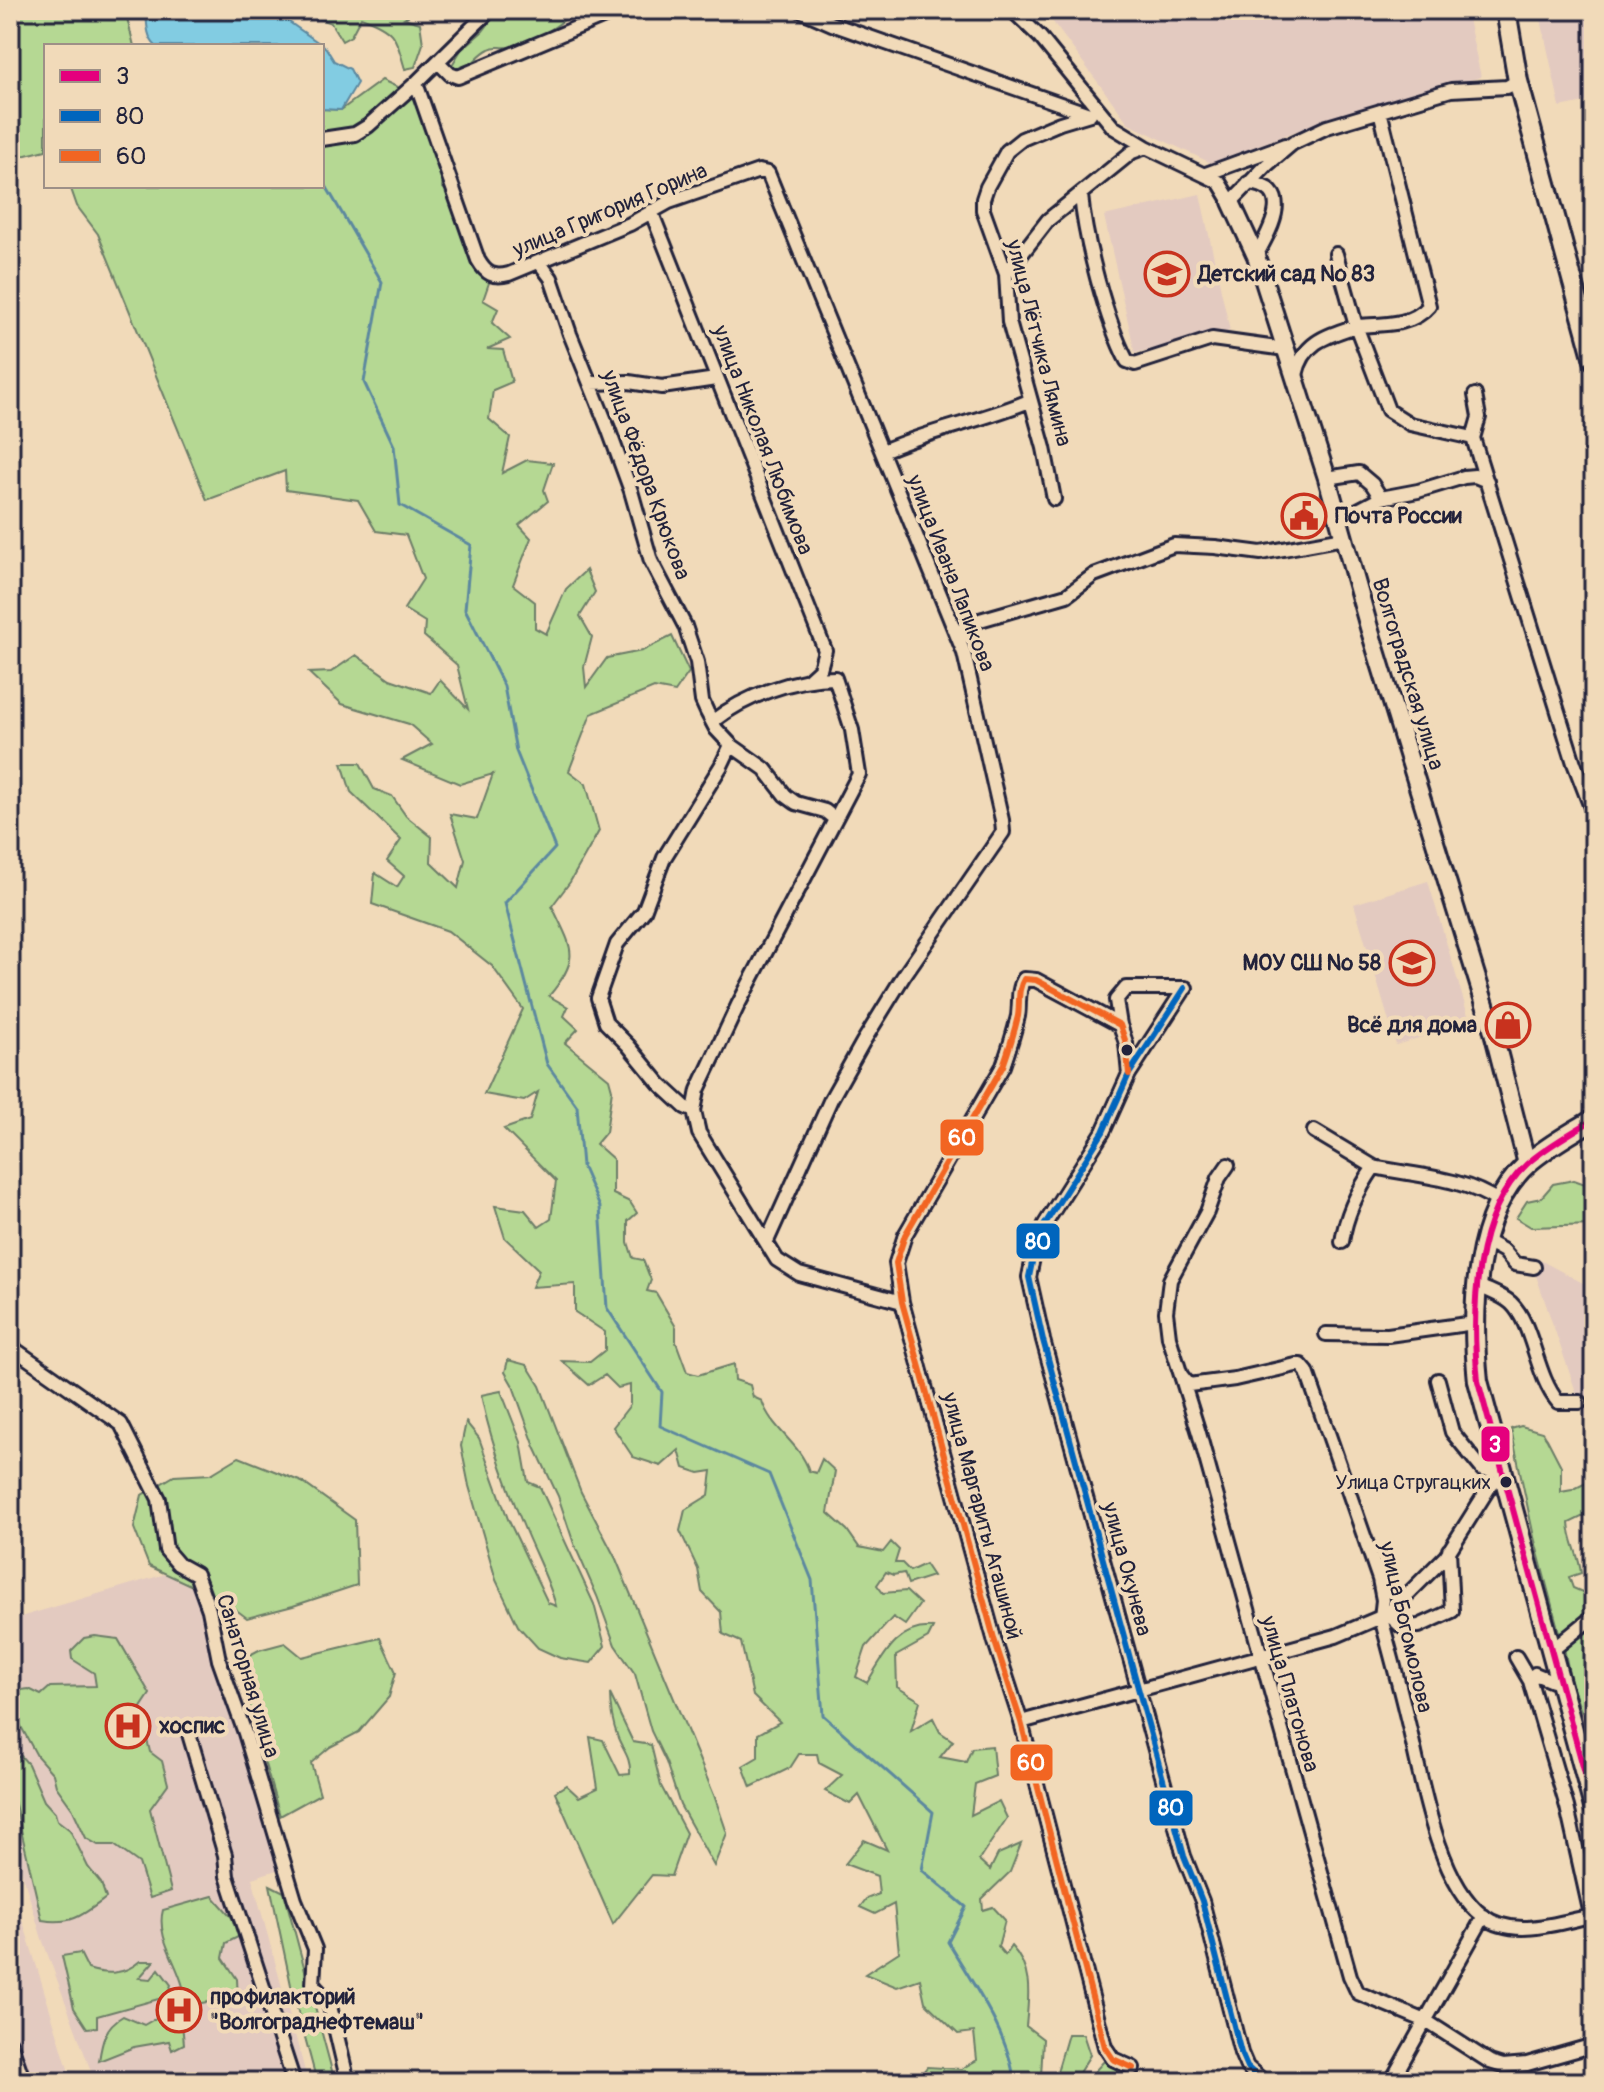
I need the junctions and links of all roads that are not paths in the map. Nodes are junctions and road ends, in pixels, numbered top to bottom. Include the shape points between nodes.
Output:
1 (490, 10) edge
2 (619, 10) edge
3 (800, 10) edge
4 (1012, 10) edge
5 (1506, 10) edge
6 (438, 62) junction
7 (1518, 81) junction
8 (416, 83) junction
9 (1380, 111) junction
10 (1090, 114) junction
11 (1113, 127) junction
12 (324, 139) edge
13 (1293, 143) junction
14 (1146, 147) junction
15 (759, 171) joint
16 (1206, 174) junction
17 (1248, 183) junction
18 (1081, 195) junction
19 (1231, 202) junction
20 (651, 211) junction
21 (1336, 254) dead end
22 (1256, 256) junction
23 (539, 262) junction
24 (1006, 274) junction
25 (1356, 326) junction
26 (1285, 349) junction
27 (1594, 360) edge
28 (716, 379) junction
29 (1295, 379) junction
30 (591, 383) junction
31 (1475, 395) dead end
32 (1029, 401) junction
33 (1473, 438) junction
34 (883, 451) junction
35 (1327, 478) junction
36 (1487, 481) junction
37 (1381, 498) junction
38 (1054, 499) dead end
39 (1339, 520) junction
40 (1344, 538) junction
41 (947, 611) junction
42 (974, 621) junction
43 (960, 642) junction
44 (808, 681) junction
45 (713, 721) junction
46 (731, 745) junction
47 (1594, 815) edge
48 (835, 819) junction
49 (1120, 1025) junction
50 (1129, 1074) junction
51 (694, 1111) junction
52 (1594, 1119) edge
53 (1314, 1131) dead end
54 (1527, 1164) junction
55 (1228, 1165) dead end
56 (1374, 1167) junction
57 (1499, 1202) junction
58 (767, 1241) junction
59 (1486, 1241) junction
60 (1342, 1242) dead end
61 (1534, 1267) dead end
62 (1477, 1285) junction
63 (902, 1302) junction
64 (1474, 1323) junction
65 (1326, 1334) dead end
66 (10, 1346) edge
67 (1178, 1369) junction
68 (1438, 1380) dead end
69 (1195, 1384) junction
70 (1580, 1402) dead end
71 (1194, 1419) junction
72 (1502, 1471) junction
73 (1449, 1550) junction
74 (1384, 1616) junction
75 (1594, 1616) edge
76 (1551, 1651) junction
77 (1516, 1657) dead end
78 (1259, 1658) junction
79 (1559, 1679) junction
80 (1530, 1681) junction
81 (1139, 1690) junction
82 (1021, 1722) junction
83 (189, 1734) dead end
84 (1594, 1807) edge
85 (1484, 1916) junction
86 (1592, 1922) edge
87 (1426, 2021) junction
88 (10, 2042) edge
89 (1594, 2045) edge
90 (14, 2062) edge
91 (1133, 2068) dead end
92 (24, 2082) edge
93 (294, 2082) edge
94 (348, 2082) edge
95 (1264, 2082) edge
96 (1391, 2082) edge

1 - 6 street
2 - 6 street via 458,77
3 - 10 street
4 - 11 street
5 - 7 main road
6 - 8 street
7 - 9 street via 1507,87 1451,90
7 - 27 main road
8 - 12 street via 355,134
8 - 23 street, улица Григория Горина via 484,271 500,276
9 - 13 street
9 - 25 street via 1429,306 1400,323
10 - 11 street
10 - 24 street, улица Лётчика Лямина via 1022,139 1007,151 987,187 983,210
11 - 14 street
13 - 16 street
13 - 17 street
14 - 16 street
14 - 18 street via 1132,152
15 - 20 street, улица Григория Горина
15 - 34 street, улица Ивана Лапикова via 768,173 775,185
16 - 19 street via 1219,182
17 - 19 street
17 - 22 street via 1267,188 1277,209
18 - 24 street via 1048,220
18 - 26 street via 1093,260 1127,361 1135,364 1212,339
19 - 22 street, Волгоградская улица
20 - 23 street, улица Григория Горина
20 - 28 street, улица Николая Любимова
21 - 25 street
22 - 26 street, Волгоградская улица
23 - 30 street, улица Фёдора Крюкова via 551,278
24 - 32 street, улица Лётчика Лямина via 1009,322
25 - 29 street via 1308,347
25 - 33 street via 1388,410 1410,424
26 - 29 street, Волгоградская улица
28 - 30 street via 662,387
28 - 44 street, улица Николая Любимова via 825,650 820,669
29 - 35 street, Волгоградская улица
30 - 45 street, улица Фёдора Крюкова via 651,561 685,626 702,701
31 - 33 street via 1479,417
32 - 34 street
32 - 38 street, улица Лётчика Лямина
33 - 36 street
34 - 41 street, улица Ивана Лапикова
35 - 37 street via 1359,473
35 - 39 street, Волгоградская улица
36 - 37 street via 1464,477
36 - 47 street
37 - 39 street
39 - 40 street, Волгоградская улица
40 - 42 street via 1261,553 1174,545 1094,575 1067,595
40 - 54 street, Волгоградская улица via 1491,1024
41 - 42 street via 959,621
41 - 43 street, улица Ивана Лапикова
42 - 43 street via 966,624
43 - 58 street, улица Ивана Лапикова via 1003,832 863,1042 819,1122
44 - 45 street via 752,698
44 - 48 street via 835,678 852,730 859,774
45 - 46 street, улица Фёдора Крюкова
46 - 48 street, улица Фёдора Крюкова via 765,769 791,800
46 - 51 street via 664,858 644,911 617,944 598,998 606,1023 660,1084
48 - 51 street via 738,1005 698,1090
49 - 50 street
49 - 50 street, улица Окунева via 1116,1000 1126,988 1186,988
49 - 63 street, улица Маргариты Агашиной via 1036,980 1024,979 1003,1066 899,1250
50 - 81 street, улица Окунева via 1103,1132 1045,1224 1029,1277
51 - 58 street via 699,1133
52 - 54 main road
53 - 56 street
54 - 57 main road
55 - 67 street, улица Платонова via 1170,1280 1166,1312
56 - 57 street via 1458,1183
56 - 60 street via 1349,1211
57 - 59 main road
58 - 63 street via 777,1260 799,1274
59 - 61 street via 1515,1264
59 - 62 main road
62 - 64 main road
62 - 70 street via 1518,1310 1558,1402
63 - 82 street, улица Маргариты Агашиной
64 - 65 street via 1388,1335
64 - 72 main road via 1478,1381
66 - 94 street, Санаторная улица via 121,1424 159,1499 166,1550 196,1574 295,1900 315,1949 313,1985 329,2002
67 - 69 street via 1189,1385
67 - 71 street, улица Платонова
68 - 72 street via 1452,1432 1483,1470
69 - 71 street via 1189,1389
69 - 74 street, улица Богомолова via 1296,1365 1307,1372 1379,1579
71 - 78 street, улица Платонова
72 - 73 street
72 - 76 main road
73 - 74 street
73 - 74 street via 1452,1611 1410,1627
74 - 78 street
74 - 85 street, улица Богомолова via 1436,1834 1454,1880
75 - 76 street
76 - 79 main road
77 - 80 street
78 - 81 street
78 - 87 street, улица Платонова via 1350,1976 1358,1993
79 - 80 street via 1535,1674
79 - 84 main road
80 - 86 street via 1567,1807
81 - 82 street
81 - 95 street, улица Окунева via 1241,2053
82 - 91 street, улица Маргариты Агашиной via 1105,2047 1113,2059
83 - 93 street via 227,1876
85 - 86 street via 1528,1928
85 - 87 street
87 - 89 street, улица Платонова via 1503,2066
87 - 96 street
88 - 90 street
90 - 92 street

